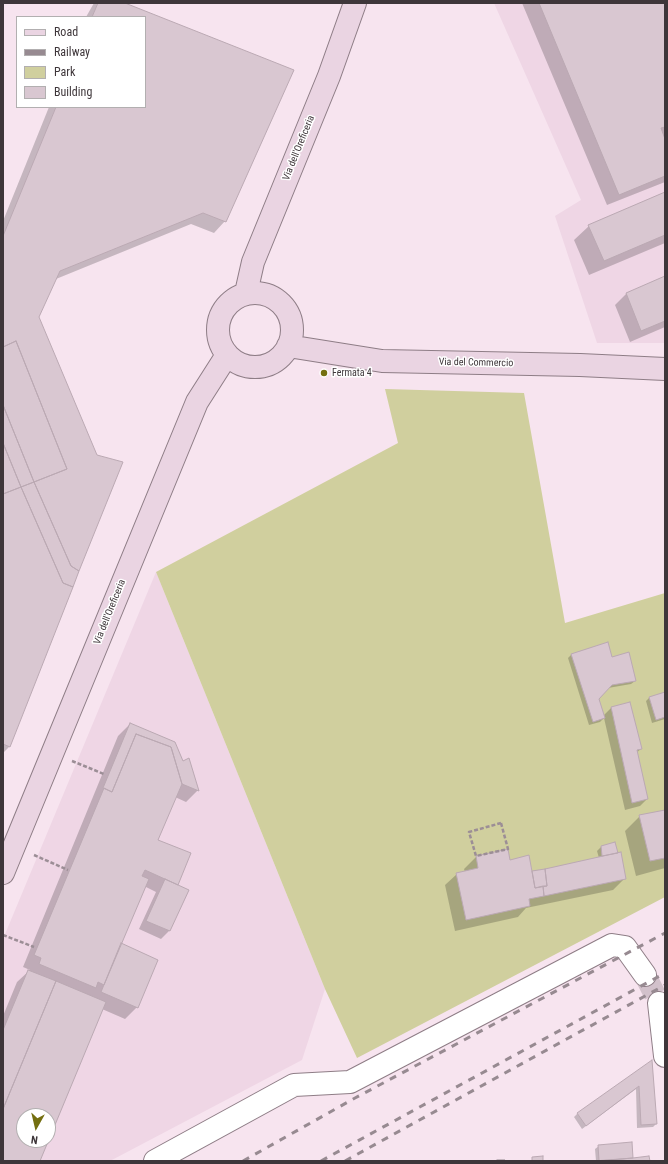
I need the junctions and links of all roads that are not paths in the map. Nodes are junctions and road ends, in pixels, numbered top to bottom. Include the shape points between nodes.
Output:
1 (355, 3) edge
2 (246, 293) junction
3 (288, 346) junction
4 (227, 355) junction
5 (665, 368) edge
6 (3, 873) edge
7 (645, 975) tunnel mouth
8 (659, 1003) tunnel mouth
9 (665, 1056) edge
10 (155, 1161) edge

1 - 2 street, Via dell'Oreficeria via 329,76 253,262
2 - 3 street via 270,296 280,302 291,323 292,335
2 - 4 street via 234,298 219,318 217,331 220,344
3 - 4 street via 281,356 260,367 236,363
3 - 5 street, Via del Commercio via 382,361
4 - 6 street, Via dell'Oreficeria via 197,402
7 - 10 street via 625,947 612,945 350,1082 294,1085
8 - 9 street

